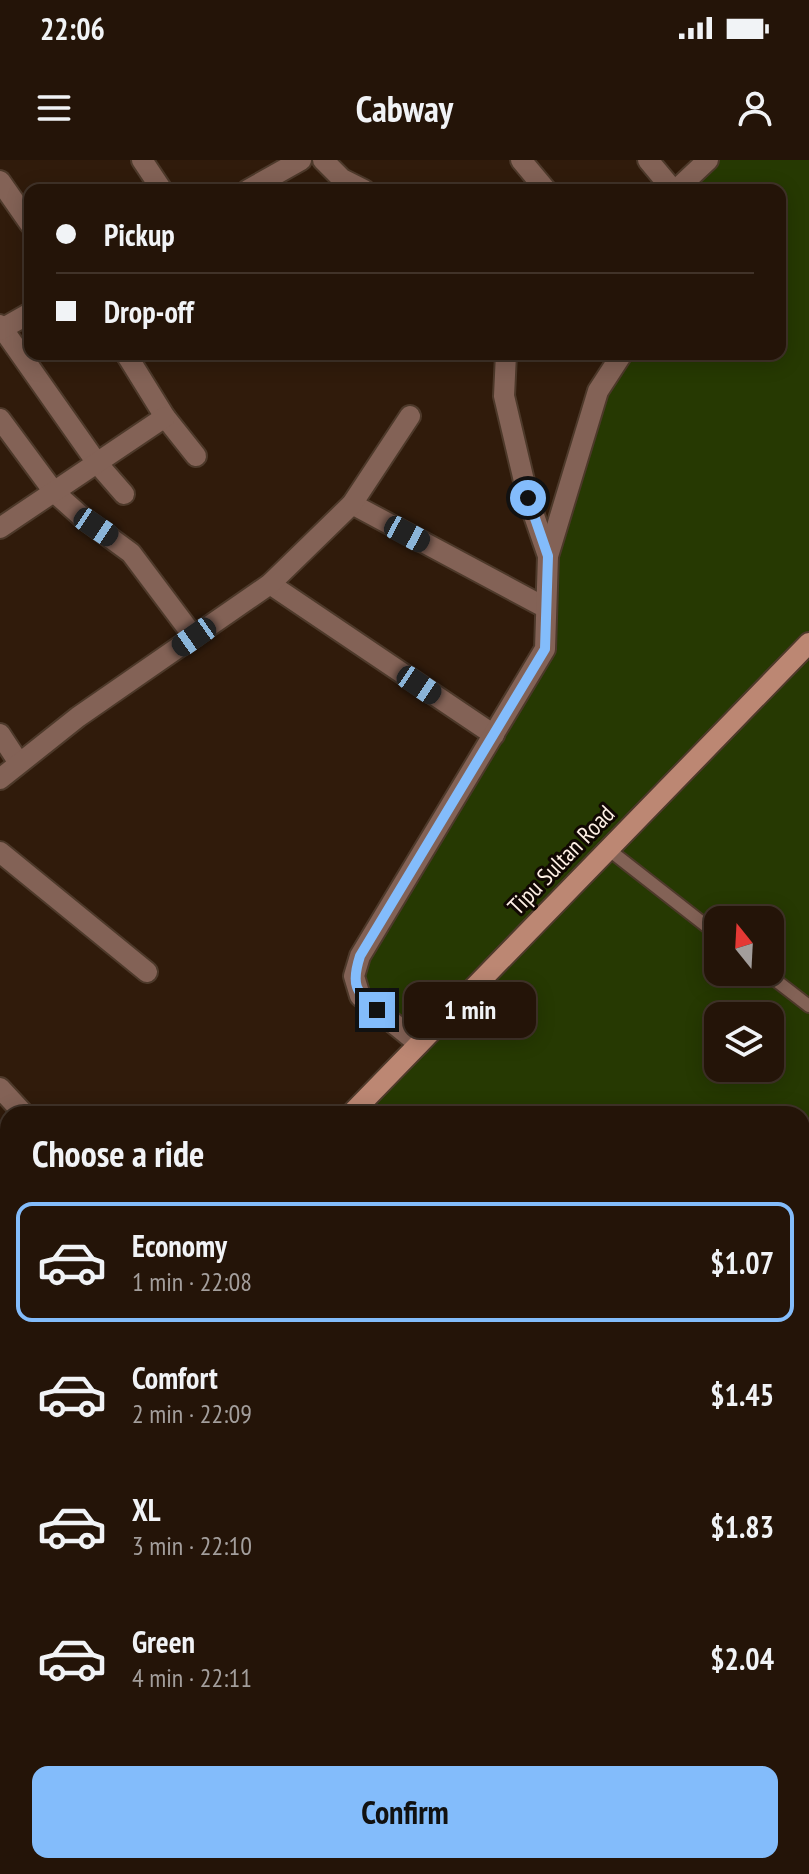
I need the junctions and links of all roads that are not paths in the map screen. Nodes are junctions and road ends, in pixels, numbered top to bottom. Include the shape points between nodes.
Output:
1 (142, 160) edge
2 (301, 160) edge
3 (323, 160) edge
4 (521, 160) edge
5 (648, 160) edge
6 (708, 160) edge
7 (0, 181) edge
8 (158, 184) edge
9 (259, 184) edge
10 (352, 184) edge
11 (541, 184) edge
12 (669, 184) edge
13 (681, 184) edge
14 (24, 215) edge
15 (24, 316) edge
16 (1, 328) edge
17 (130, 360) edge
18 (506, 360) edge
19 (618, 360) edge
20 (410, 416) dead end
21 (165, 417) junction
22 (0, 419) edge
23 (196, 456) dead end
24 (97, 463) junction
25 (54, 492) junction
26 (124, 494) dead end
27 (352, 504) junction
28 (0, 528) edge
29 (548, 556) junction
30 (270, 584) junction
31 (546, 608) junction
32 (194, 637) junction
33 (809, 643) edge
34 (0, 734) edge
35 (494, 735) junction
36 (19, 763) junction
37 (0, 779) edge
38 (608, 849) junction
39 (0, 852) edge
40 (704, 924) edge
41 (147, 972) dead end
42 (783, 986) edge
43 (809, 1006) edge
44 (419, 1044) junction
45 (0, 1088) edge
46 (17, 1106) edge
47 (359, 1106) edge

1 - 8 street
2 - 9 street
3 - 10 street
4 - 11 street
5 - 12 street
6 - 13 street
7 - 14 street
15 - 16 street
16 - 24 street
17 - 21 street
18 - 29 street via 504,396
19 - 29 street via 598,391
20 - 27 street
21 - 23 street
21 - 24 street
22 - 25 street
24 - 25 street
24 - 26 street
25 - 28 street
25 - 32 street via 131,553
27 - 30 street
27 - 31 street
29 - 31 street
30 - 32 street
30 - 35 street
31 - 35 street via 545,649
32 - 36 street
33 - 38 main road, Tipu Sultan Road
34 - 36 street
35 - 44 street via 360,956 354,976 360,996
36 - 37 street
38 - 40 lane
38 - 44 main road, Tipu Sultan Road
39 - 41 street
42 - 43 lane
44 - 47 main road, Tipu Sultan Road
45 - 46 street

